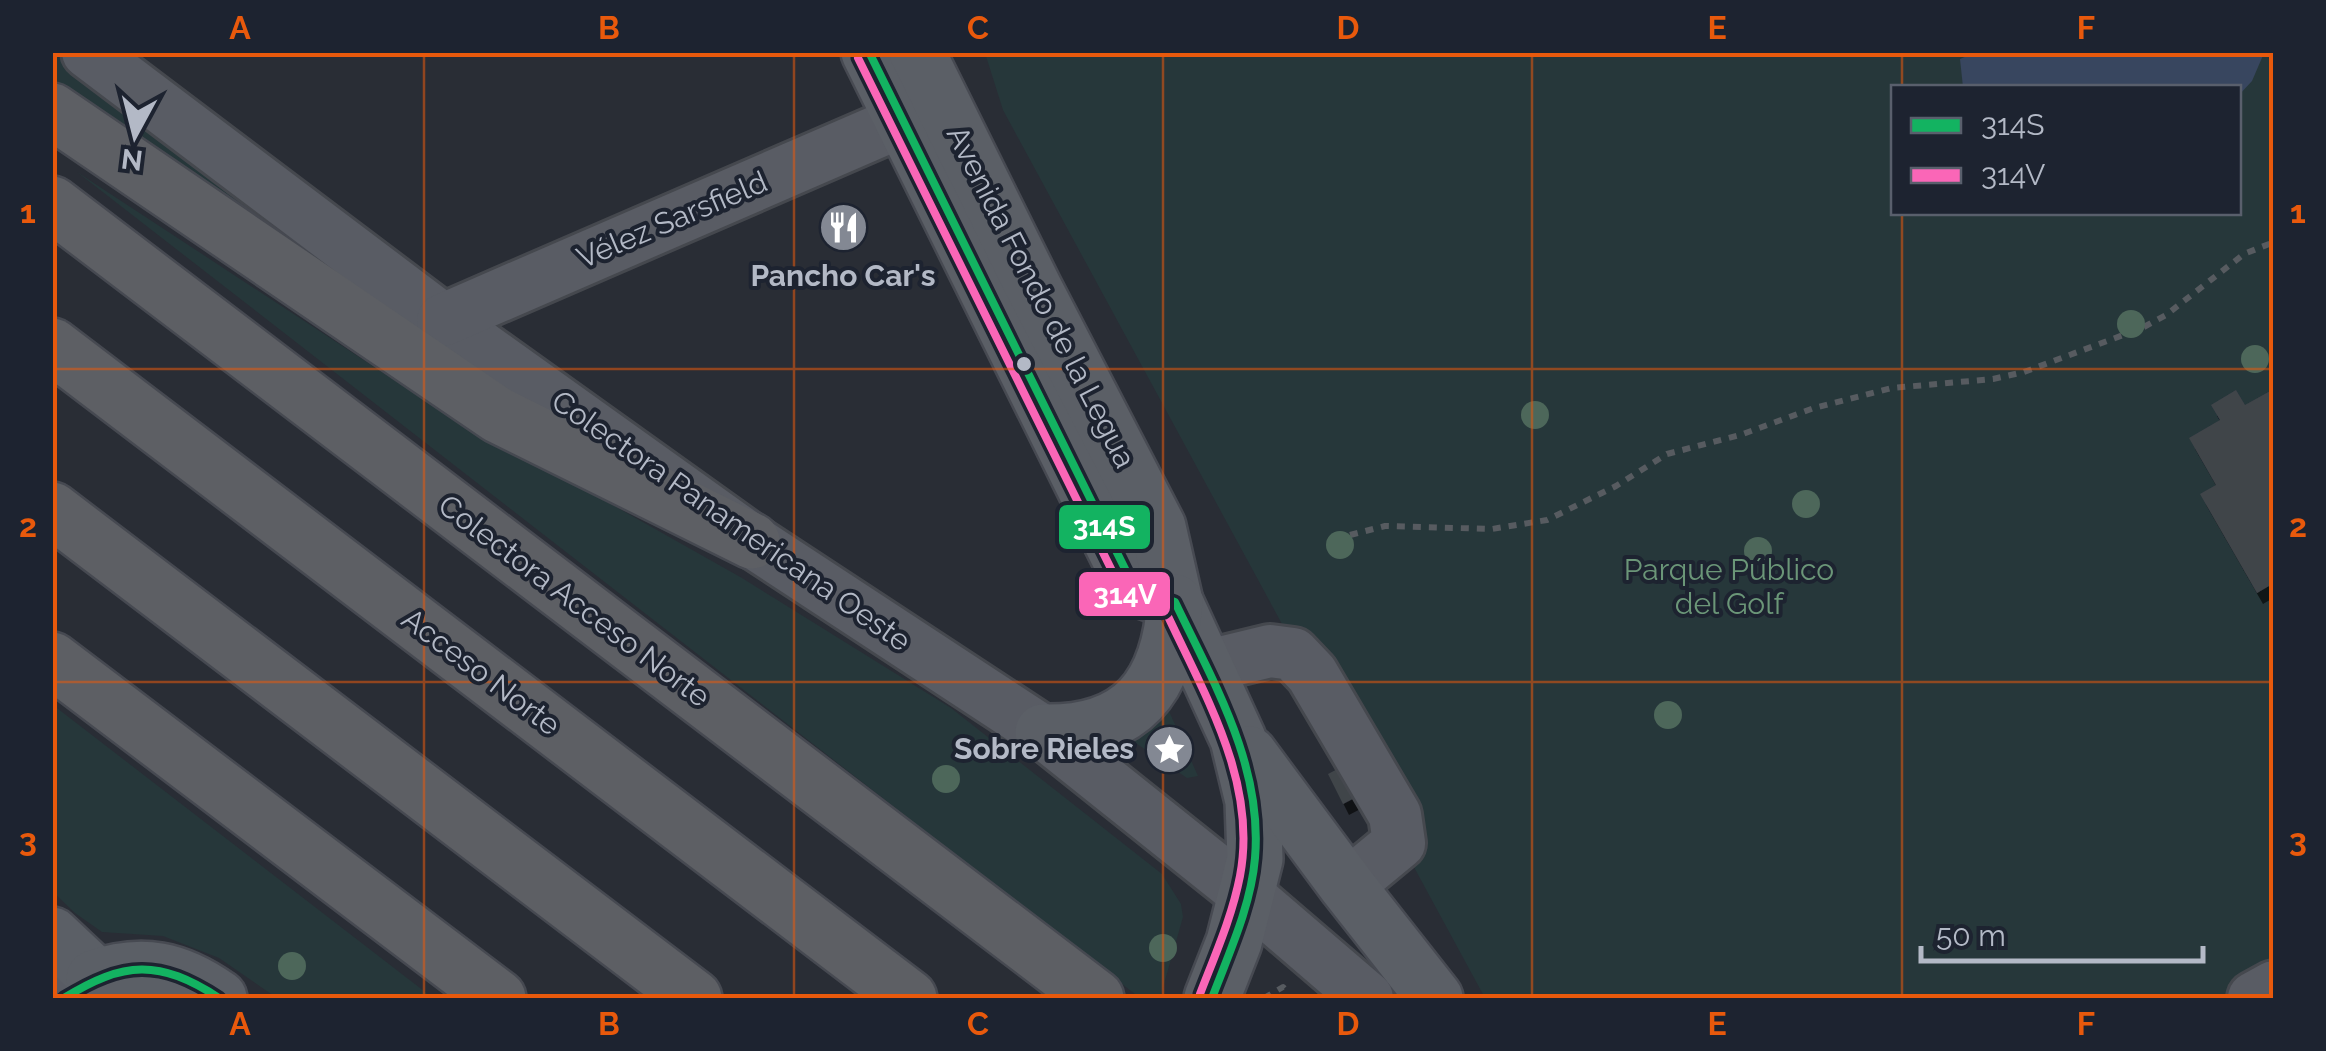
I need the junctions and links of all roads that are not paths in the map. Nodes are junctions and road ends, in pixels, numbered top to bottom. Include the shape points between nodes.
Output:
1 (868, 52) edge
2 (94, 55) edge
3 (921, 78) edge
4 (52, 111) edge
5 (52, 204) edge
6 (442, 320) junction
7 (52, 346) edge
8 (52, 510) edge
9 (752, 541) junction
10 (1175, 602) junction
11 (52, 660) edge
12 (1204, 666) junction
13 (1043, 732) junction
14 (1238, 740) junction
15 (1346, 886) junction
16 (1247, 895) junction
17 (52, 935) edge
18 (2274, 988) edge
19 (92, 991) edge
20 (219, 998) edge
21 (498, 998) edge
22 (694, 998) edge
23 (910, 998) edge
24 (1096, 998) edge
25 (1212, 998) edge
26 (1366, 998) edge
27 (1435, 998) edge
28 (2254, 998) edge

1 - 3 main road, Avenida Fondo de la Legua
2 - 6 street, Colectora Panamericana Oeste
3 - 6 street, Vélez Sarsfield
3 - 10 main road, Avenida Fondo de la Legua via 1158,527
4 - 9 highway via 498,415
5 - 24 highway, Colectora Acceso Norte
6 - 9 street, Colectora Panamericana Oeste
7 - 23 highway, Acceso Norte
8 - 22 highway
9 - 13 street, Colectora Panamericana Oeste
10 - 12 main road, Avenida Fondo de la Legua
10 - 13 main road via 1170,650 1141,699 1091,728
11 - 21 highway
12 - 14 main road, Avenida Fondo de la Legua
12 - 15 street via 1270,652 1293,654 1312,674 1395,816 1399,843
13 - 16 street, Colectora Panamericana Oeste
14 - 15 main road
14 - 16 main road, Avenida Fondo de la Legua via 1256,829
15 - 27 main road
16 - 25 main road, Avenida Fondo de la Legua
16 - 26 street, Colectora Panamericana Oeste
17 - 19 main road
18 - 28 street
19 - 20 main road via 120,969 150,968

